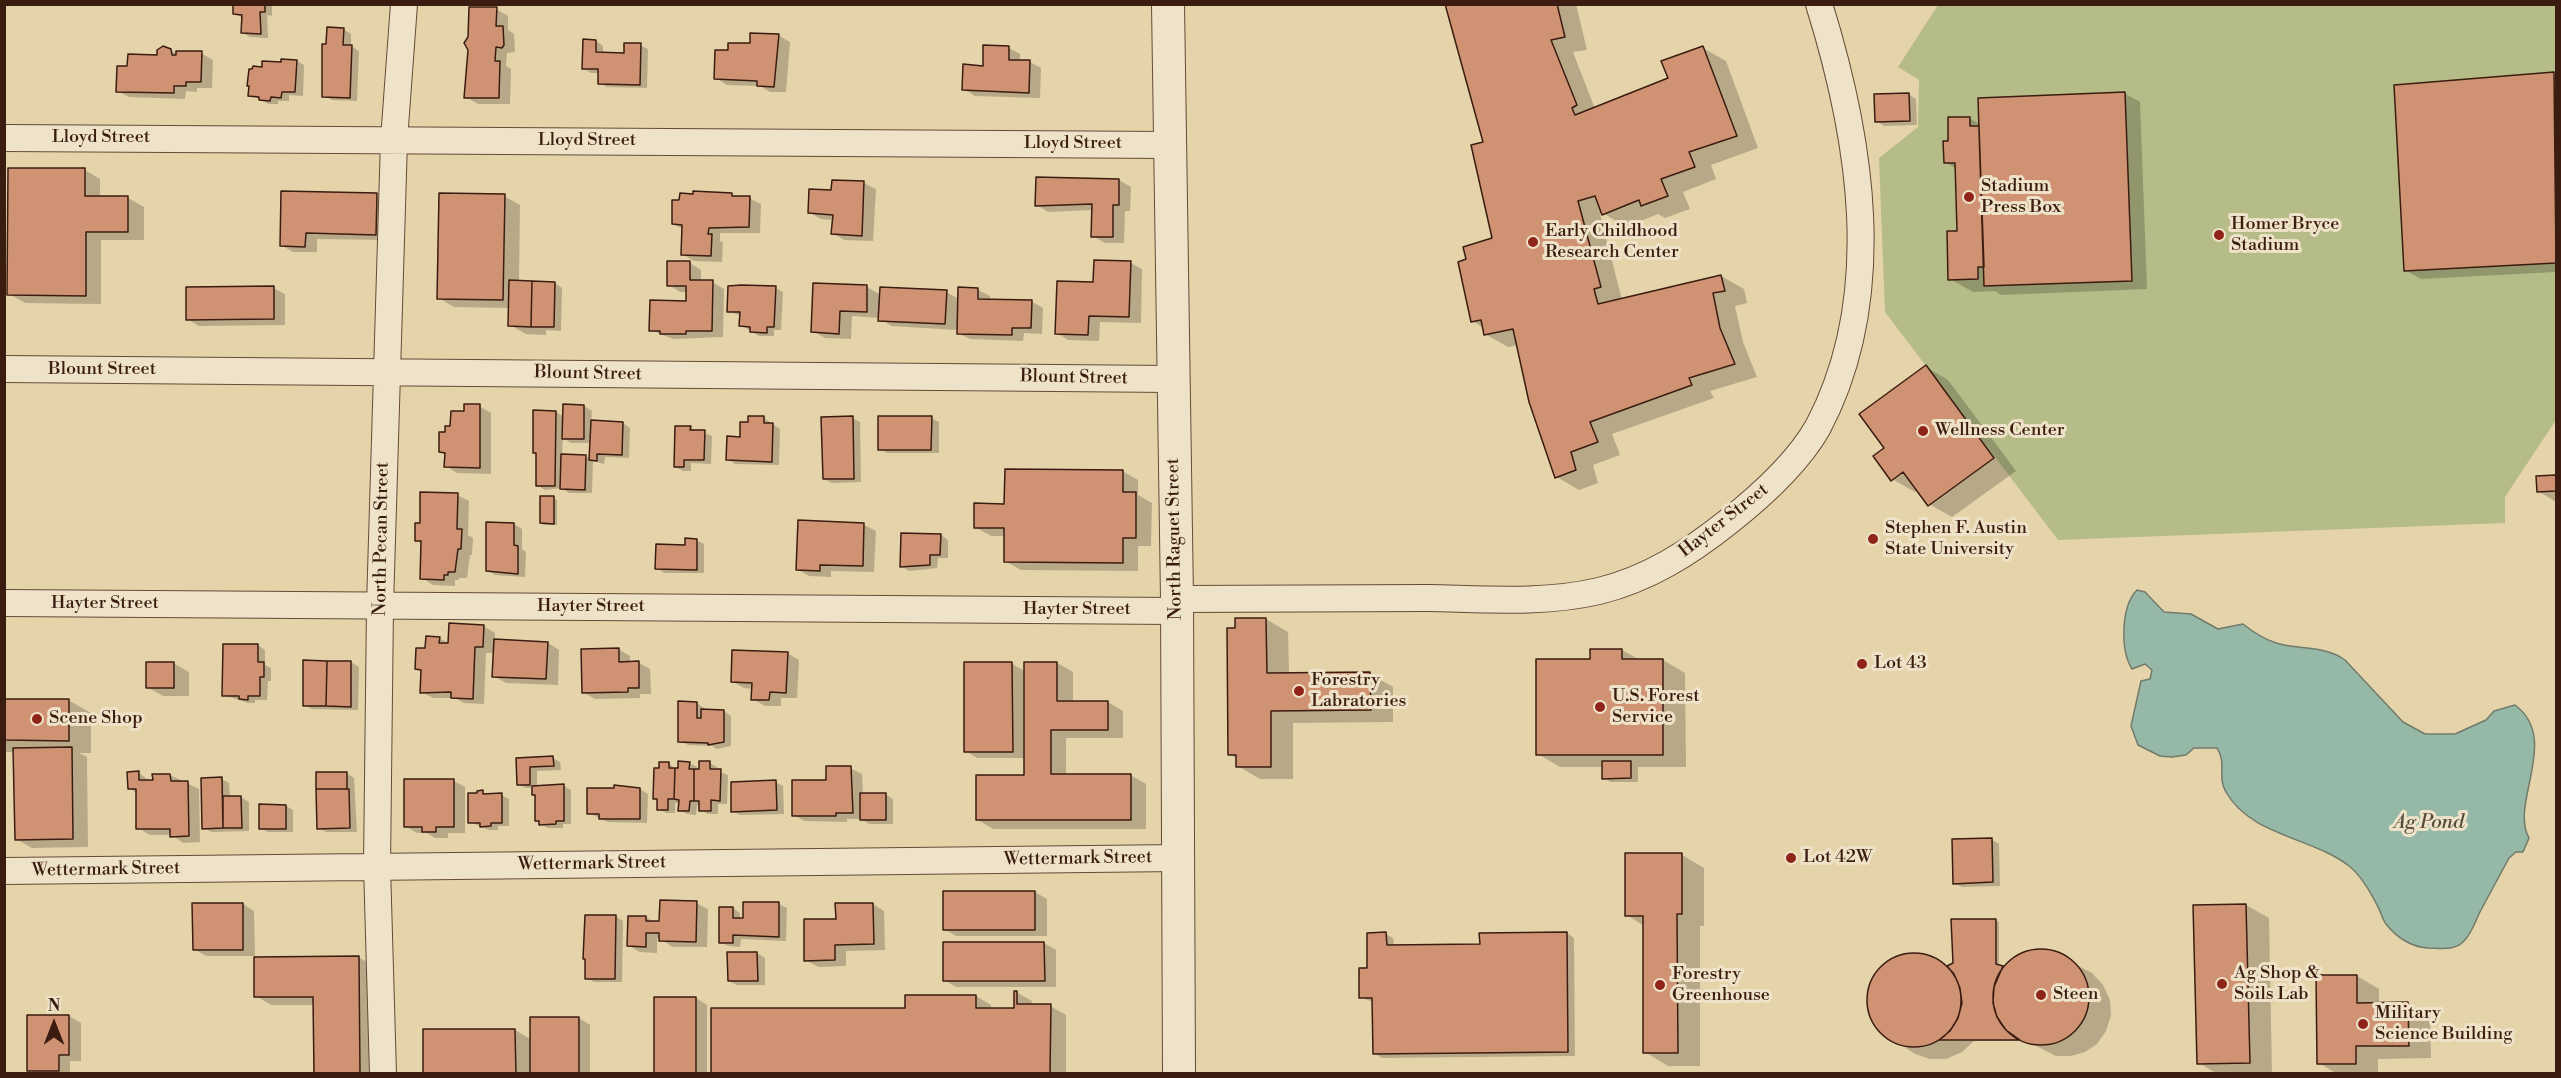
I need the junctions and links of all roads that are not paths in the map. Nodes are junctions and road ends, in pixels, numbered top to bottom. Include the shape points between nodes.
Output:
1 (404, 4) edge
2 (1168, 4) edge
3 (1819, 4) edge
4 (4, 138) edge
5 (394, 140) junction
6 (1170, 145) junction
7 (4, 369) edge
8 (386, 372) junction
9 (1172, 379) junction
10 (4, 603) edge
11 (1177, 605) junction
12 (380, 606) junction
13 (1179, 858) junction
14 (377, 866) junction
15 (4, 871) edge
16 (383, 1074) edge
17 (1179, 1074) edge

1 - 5 street, North Pecan Street
2 - 6 street, North Raguet Street
3 - 11 street, Hayter Street via 1837,69 1857,179 1861,252 1857,305 1843,361 1817,428 1762,494 1700,545 1671,563 1599,591 1557,597
4 - 5 street, Lloyd Street
5 - 6 street, Lloyd Street
5 - 8 street, North Pecan Street
6 - 9 street, North Raguet Street
7 - 8 street, Blount Street
8 - 9 street, Blount Street
8 - 12 street, North Pecan Street
9 - 11 street, North Raguet Street
10 - 12 street, Hayter Street
11 - 12 street, Hayter Street
11 - 13 street, North Raguet Street
12 - 14 street, North Pecan Street
13 - 14 street, Wettermark Street
13 - 17 street, North Raguet Street
14 - 15 street, Wettermark Street
14 - 16 street, North Pecan Street

